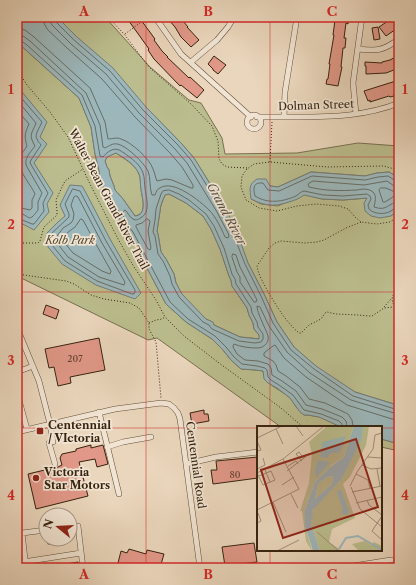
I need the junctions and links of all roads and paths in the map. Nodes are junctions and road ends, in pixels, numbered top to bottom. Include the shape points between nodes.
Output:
1 (108, 17) edge
2 (148, 17) edge
3 (155, 17) edge
4 (234, 17) edge
5 (297, 17) edge
6 (362, 17) edge
7 (124, 34) junction
8 (399, 40) edge
9 (358, 49) junction
10 (191, 62) junction
11 (17, 69) edge
12 (399, 103) edge
13 (356, 114) junction
14 (251, 116) junction
15 (257, 116) junction
16 (284, 117) junction
17 (272, 121) dead end
18 (270, 162) junction
19 (247, 168) junction
20 (83, 169) junction
21 (399, 173) edge
22 (399, 216) edge
23 (361, 222) junction
24 (17, 243) edge
25 (17, 274) edge
26 (399, 289) edge
27 (392, 299) junction
28 (384, 308) junction
29 (395, 308) junction
30 (399, 310) edge
31 (165, 317) junction
32 (149, 323) junction
33 (17, 328) edge
34 (20, 342) edge
35 (33, 366) junction
36 (17, 372) edge
37 (17, 393) edge
38 (162, 403) junction
39 (99, 412) junction
40 (50, 424) junction
41 (302, 426) edge
42 (27, 429) junction
43 (17, 432) edge
44 (151, 437) dead end
45 (107, 447) junction
46 (257, 452) edge
47 (54, 464) dead end
48 (186, 464) junction
49 (119, 494) dead end
50 (78, 526) edge
51 (38, 531) edge
52 (81, 554) junction
53 (391, 560) dead end
54 (25, 562) junction
55 (17, 563) edge
56 (26, 568) edge
57 (82, 568) edge
58 (200, 568) edge
59 (340, 568) edge

1 - 7 path
2 - 7 path
3 - 10 street via 181,54
4 - 10 street via 217,40
5 - 16 street
6 - 9 street
7 - 19 path via 149,68 212,126 222,164 227,167
8 - 9 street via 382,49
9 - 13 street via 352,83
10 - 14 street
11 - 20 path, Walter Bean Grand River Trail via 61,126
12 - 13 street, Dolman Street via 380,110
13 - 16 street, Dolman Street via 336,117
14 - 15 street, Dolman Street
14 - 15 street via 248,124 254,129 260,124
15 - 16 street, Dolman Street
17 - 18 path
18 - 19 path via 254,164
18 - 21 path via 327,167 384,166
19 - 23 path via 242,176 241,187 246,200 259,208 277,211 316,204 339,206 348,209
20 - 24 path via 63,185 56,200 57,215 44,227 40,241 35,244
20 - 31 path, Walter Bean Grand River Trail via 126,252
22 - 23 path via 390,222
23 - 28 path via 317,242 275,243 257,268 276,306 299,333 327,312 372,316
25 - 32 path via 66,281 91,295 130,303 139,308
26 - 27 path
27 - 28 path
27 - 29 path
28 - 29 path
29 - 30 path
31 - 32 path
31 - 41 path, Walter Bean Grand River Trail via 190,340
32 - 38 path via 156,342
33 - 34 street
34 - 35 street
35 - 36 street
35 - 40 street
37 - 42 street
38 - 39 street
38 - 48 street, Centennial Road via 169,404 178,413
39 - 40 street
39 - 45 street
40 - 42 street
40 - 47 street
42 - 43 street
44 - 45 street
45 - 49 street
46 - 48 street
48 - 58 street, Centennial Road
50 - 52 street
51 - 54 street via 22,533
52 - 54 street
52 - 57 street
53 - 59 street
54 - 55 street
54 - 56 street

